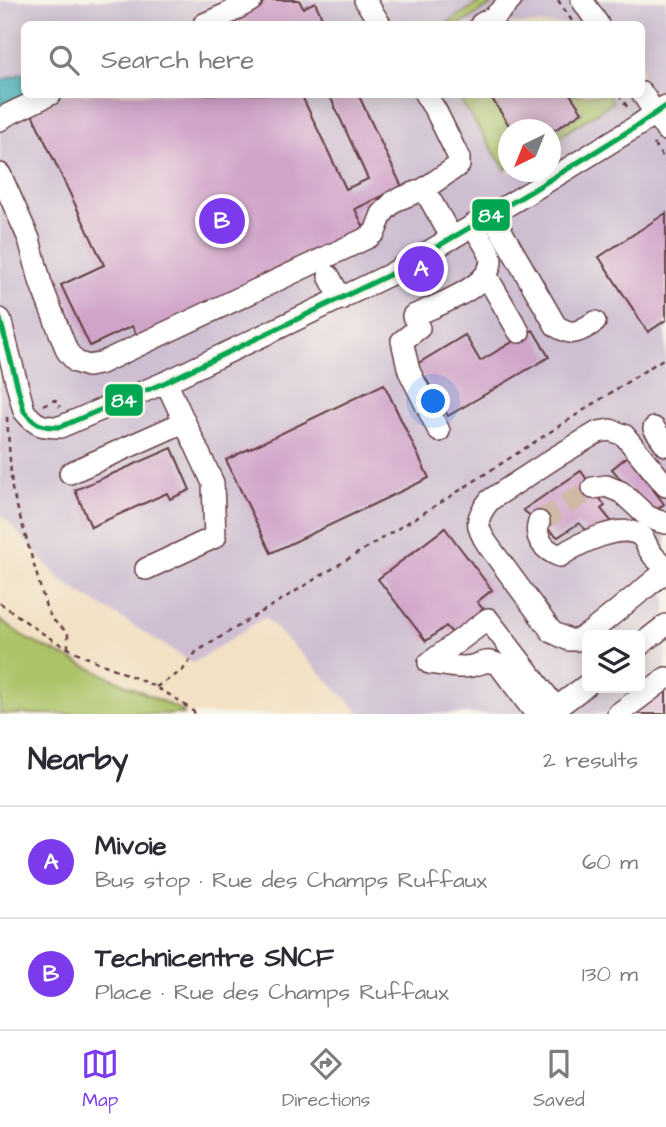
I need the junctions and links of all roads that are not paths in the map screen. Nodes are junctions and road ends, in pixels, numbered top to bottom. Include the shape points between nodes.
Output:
1 (251, 0) edge
2 (365, 0) edge
3 (511, 0) edge
4 (582, 0) edge
5 (210, 21) edge
6 (378, 21) edge
7 (491, 21) edge
8 (596, 21) edge
9 (43, 98) edge
10 (428, 98) edge
11 (645, 98) edge
12 (0, 120) edge
13 (659, 122) edge
14 (0, 174) edge
15 (424, 189) junction
16 (483, 220) junction
17 (10, 222) edge
18 (452, 238) junction
19 (486, 275) junction
20 (329, 276) dead end
21 (341, 299) junction
22 (0, 319) edge
23 (594, 322) dead end
24 (519, 332) dead end
25 (166, 382) junction
26 (184, 422) junction
27 (439, 431) dead end
28 (70, 473) dead end
29 (666, 486) edge
30 (593, 488) tunnel mouth
31 (621, 492) junction
32 (539, 522) dead end
33 (662, 522) edge
34 (620, 532) junction
35 (646, 544) junction
36 (666, 566) edge
37 (146, 569) dead end
38 (666, 571) edge
39 (666, 625) edge
40 (645, 641) edge
41 (666, 678) edge
42 (582, 688) edge
43 (547, 712) edge
44 (618, 714) edge

1 - 5 street
2 - 6 street
3 - 7 street
4 - 8 street
9 - 12 street
10 - 15 street via 459,166
11 - 13 street
13 - 16 street
14 - 17 street
15 - 17 street via 387,207 369,237 88,366 76,362 67,351 29,239
15 - 18 street
16 - 18 street
16 - 19 street via 491,266
16 - 23 street via 556,326 578,333
18 - 21 street
19 - 24 street
19 - 27 street via 477,285 413,316 419,328 402,341 409,371
20 - 21 street
21 - 25 street
22 - 25 street via 24,411 33,423 60,427
25 - 26 street
26 - 28 street
26 - 37 street via 213,483 215,537
29 - 38 street via 624,435 598,432 490,500 478,522 488,545 552,632 569,640 592,631
30 - 31 street via 606,486
31 - 33 street via 647,516
31 - 34 street
32 - 34 street via 539,538 549,552 560,556 598,536
33 - 35 street via 653,525
34 - 35 street via 636,533
35 - 36 street
39 - 40 street
41 - 44 street
42 - 43 street
43 - 43 street via 491,661 470,667 429,663 488,619

